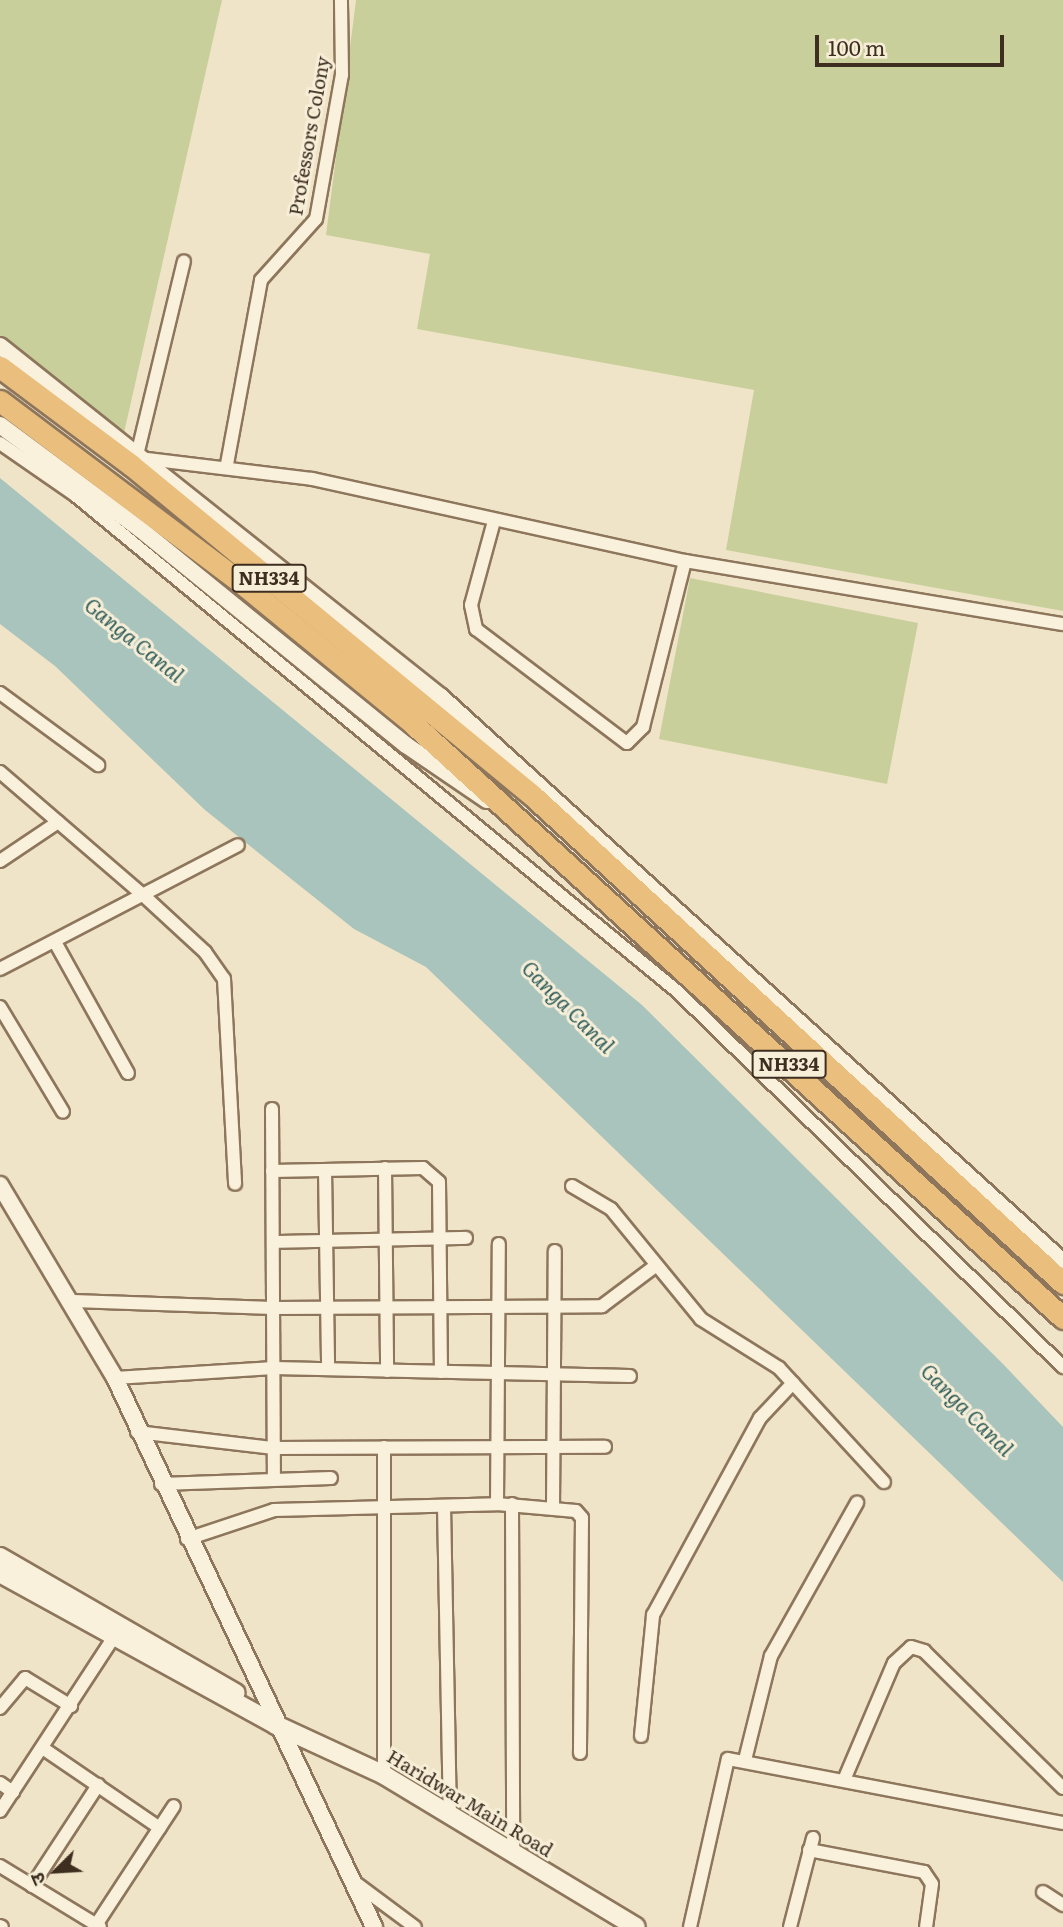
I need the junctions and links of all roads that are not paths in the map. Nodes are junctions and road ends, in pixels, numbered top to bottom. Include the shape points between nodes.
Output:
1 (338, 1) edge
2 (184, 261) dead end
3 (0, 346) edge
4 (0, 367) edge
5 (0, 401) edge
6 (0, 425) edge
7 (0, 443) edge
8 (142, 455) junction
9 (227, 464) junction
10 (494, 521) junction
11 (685, 561) junction
12 (1063, 624) edge
13 (0, 693) edge
14 (98, 765) dead end
15 (0, 772) edge
16 (58, 822) junction
17 (526, 822) junction
18 (237, 845) dead end
19 (0, 861) edge
20 (142, 894) junction
21 (55, 942) junction
22 (0, 969) edge
23 (0, 1007) edge
24 (128, 1073) dead end
25 (272, 1109) dead end
26 (63, 1112) dead end
27 (385, 1168) junction
28 (325, 1170) junction
29 (272, 1171) junction
30 (235, 1184) dead end
31 (0, 1185) edge
32 (572, 1186) dead end
33 (443, 1238) junction
34 (466, 1238) dead end
35 (385, 1240) junction
36 (326, 1241) junction
37 (273, 1242) junction
38 (499, 1244) dead end
39 (555, 1251) dead end
40 (1063, 1262) edge
41 (654, 1267) junction
42 (1063, 1283) edge
43 (74, 1301) junction
44 (555, 1306) junction
45 (441, 1307) junction
46 (498, 1307) junction
47 (273, 1308) junction
48 (327, 1308) junction
49 (387, 1308) junction
50 (1063, 1318) edge
51 (1063, 1367) edge
52 (274, 1368) junction
53 (328, 1369) junction
54 (387, 1371) junction
55 (441, 1372) junction
56 (498, 1373) junction
57 (556, 1374) junction
58 (630, 1376) dead end
59 (115, 1378) junction
60 (793, 1382) junction
61 (137, 1432) junction
62 (274, 1447) junction
63 (384, 1447) junction
64 (497, 1447) junction
65 (556, 1447) junction
66 (605, 1447) dead end
67 (331, 1478) dead end
68 (274, 1480) junction
69 (884, 1482) dead end
70 (161, 1484) junction
71 (857, 1503) dead end
72 (497, 1504) junction
73 (512, 1504) junction
74 (384, 1505) junction
75 (444, 1506) junction
76 (553, 1507) junction
77 (187, 1539) junction
78 (0, 1557) edge
79 (0, 1573) edge
80 (113, 1638) junction
81 (71, 1706) junction
82 (0, 1707) edge
83 (276, 1725) junction
84 (641, 1736) dead end
85 (44, 1749) junction
86 (580, 1752) dead end
87 (745, 1760) junction
88 (384, 1775) junction
89 (844, 1780) junction
90 (0, 1783) edge
91 (98, 1785) junction
92 (1063, 1788) edge
93 (13, 1792) junction
94 (174, 1807) dead end
95 (0, 1811) edge
96 (450, 1815) junction
97 (1063, 1824) edge
98 (160, 1828) junction
99 (513, 1853) junction
100 (0, 1866) edge
101 (357, 1884) junction
102 (32, 1886) junction
103 (1043, 1892) dead end
104 (1063, 1905) edge
105 (628, 1925) edge
106 (98, 1926) edge
107 (374, 1927) edge
108 (415, 1927) edge
109 (690, 1927) edge
110 (790, 1927) edge
111 (926, 1927) edge

1 - 9 street, Professors Colony via 339,94 316,219 261,280
2 - 8 street
3 - 8 street
4 - 42 highway, NH334 via 131,464 533,796
5 - 17 highway, NH334 via 244,584
6 - 17 street via 140,529 406,745
7 - 51 street via 75,495 677,991
8 - 9 street
8 - 40 street via 441,697
9 - 10 street
10 - 11 street
10 - 11 street via 471,605 476,629 627,743 643,727
11 - 12 street
13 - 14 street
15 - 16 street
16 - 19 street
16 - 20 street
17 - 50 highway, NH334
18 - 20 street
20 - 21 street
20 - 30 street via 205,952 224,979
21 - 22 street
21 - 24 street
23 - 26 street
25 - 29 street
27 - 28 street
27 - 33 street via 423,1168 439,1182
27 - 35 street
28 - 29 street
28 - 36 street
29 - 37 street
31 - 43 street
32 - 41 street via 611,1209
33 - 34 street
33 - 35 street
33 - 45 street
35 - 36 street
35 - 49 street
36 - 37 street
36 - 48 street
37 - 47 street
38 - 46 street
39 - 44 street
41 - 44 street via 602,1306
41 - 60 street via 701,1319
43 - 47 street
43 - 59 street
44 - 46 street
44 - 57 street
45 - 46 street
45 - 49 street
45 - 55 street
46 - 56 street
47 - 48 street
47 - 52 street
48 - 49 street
48 - 53 street
49 - 54 street
52 - 53 street
52 - 59 street
52 - 62 street
53 - 54 street
54 - 55 street
55 - 56 street
56 - 57 street
56 - 64 street
57 - 58 street
57 - 65 street
59 - 61 street
60 - 69 street
60 - 84 street via 754,1428 653,1615
61 - 62 street
61 - 70 street
62 - 63 street
62 - 68 street
63 - 64 street
63 - 74 street
64 - 65 street
64 - 72 street
65 - 66 street
65 - 76 street
67 - 68 street
68 - 70 street
70 - 77 street
71 - 87 street via 771,1656
72 - 73 street
72 - 75 street
73 - 76 street
73 - 99 street
74 - 75 street
74 - 77 street via 274,1510
74 - 88 street
75 - 96 street
76 - 86 street via 582,1518
77 - 83 street
78 - 83 main road, Haridwar Main Road via 226,1684
79 - 80 main road, Haridwar Main Road
80 - 81 street
80 - 83 main road, Haridwar Main Road
81 - 82 street via 25,1678
81 - 85 street
83 - 88 main road, Haridwar Main Road
83 - 101 street
85 - 91 street
85 - 93 street
87 - 89 street
87 - 109 street via 725,1762
88 - 96 main road, Haridwar Main Road
89 - 92 street via 894,1662 911,1647 924,1651
89 - 97 street
90 - 93 street
91 - 98 street
91 - 102 street
93 - 95 street
94 - 98 street
96 - 99 main road, Haridwar Main Road
98 - 106 street
99 - 105 main road, Haridwar Main Road
100 - 102 street
101 - 107 street
101 - 108 street
102 - 106 street
103 - 104 street
110 - 111 street via 811,1844 924,1872 932,1884

